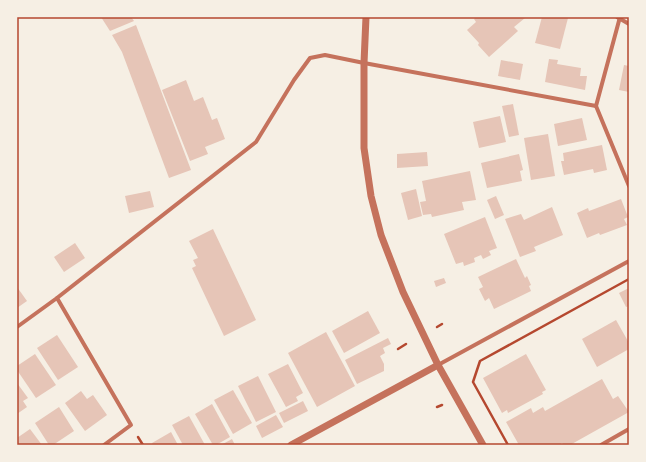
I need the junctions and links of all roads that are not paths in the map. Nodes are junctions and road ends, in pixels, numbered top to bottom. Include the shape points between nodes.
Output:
1 (366, 17) edge
2 (618, 17) edge
3 (629, 24) edge
4 (364, 63) junction
5 (596, 106) junction
6 (629, 186) edge
7 (629, 261) edge
8 (57, 298) junction
9 (17, 328) edge
10 (438, 365) junction
11 (629, 429) edge
12 (104, 445) edge
13 (292, 445) edge
14 (483, 445) edge
15 (601, 445) edge

1 - 4 street
2 - 3 street
2 - 5 street
4 - 5 street
4 - 8 street via 325,54 310,58 256,142
4 - 10 street via 364,148 371,196 381,236 403,292
5 - 6 street
7 - 10 street
8 - 9 street
8 - 12 street via 131,425
10 - 13 street
10 - 14 street
11 - 15 street

